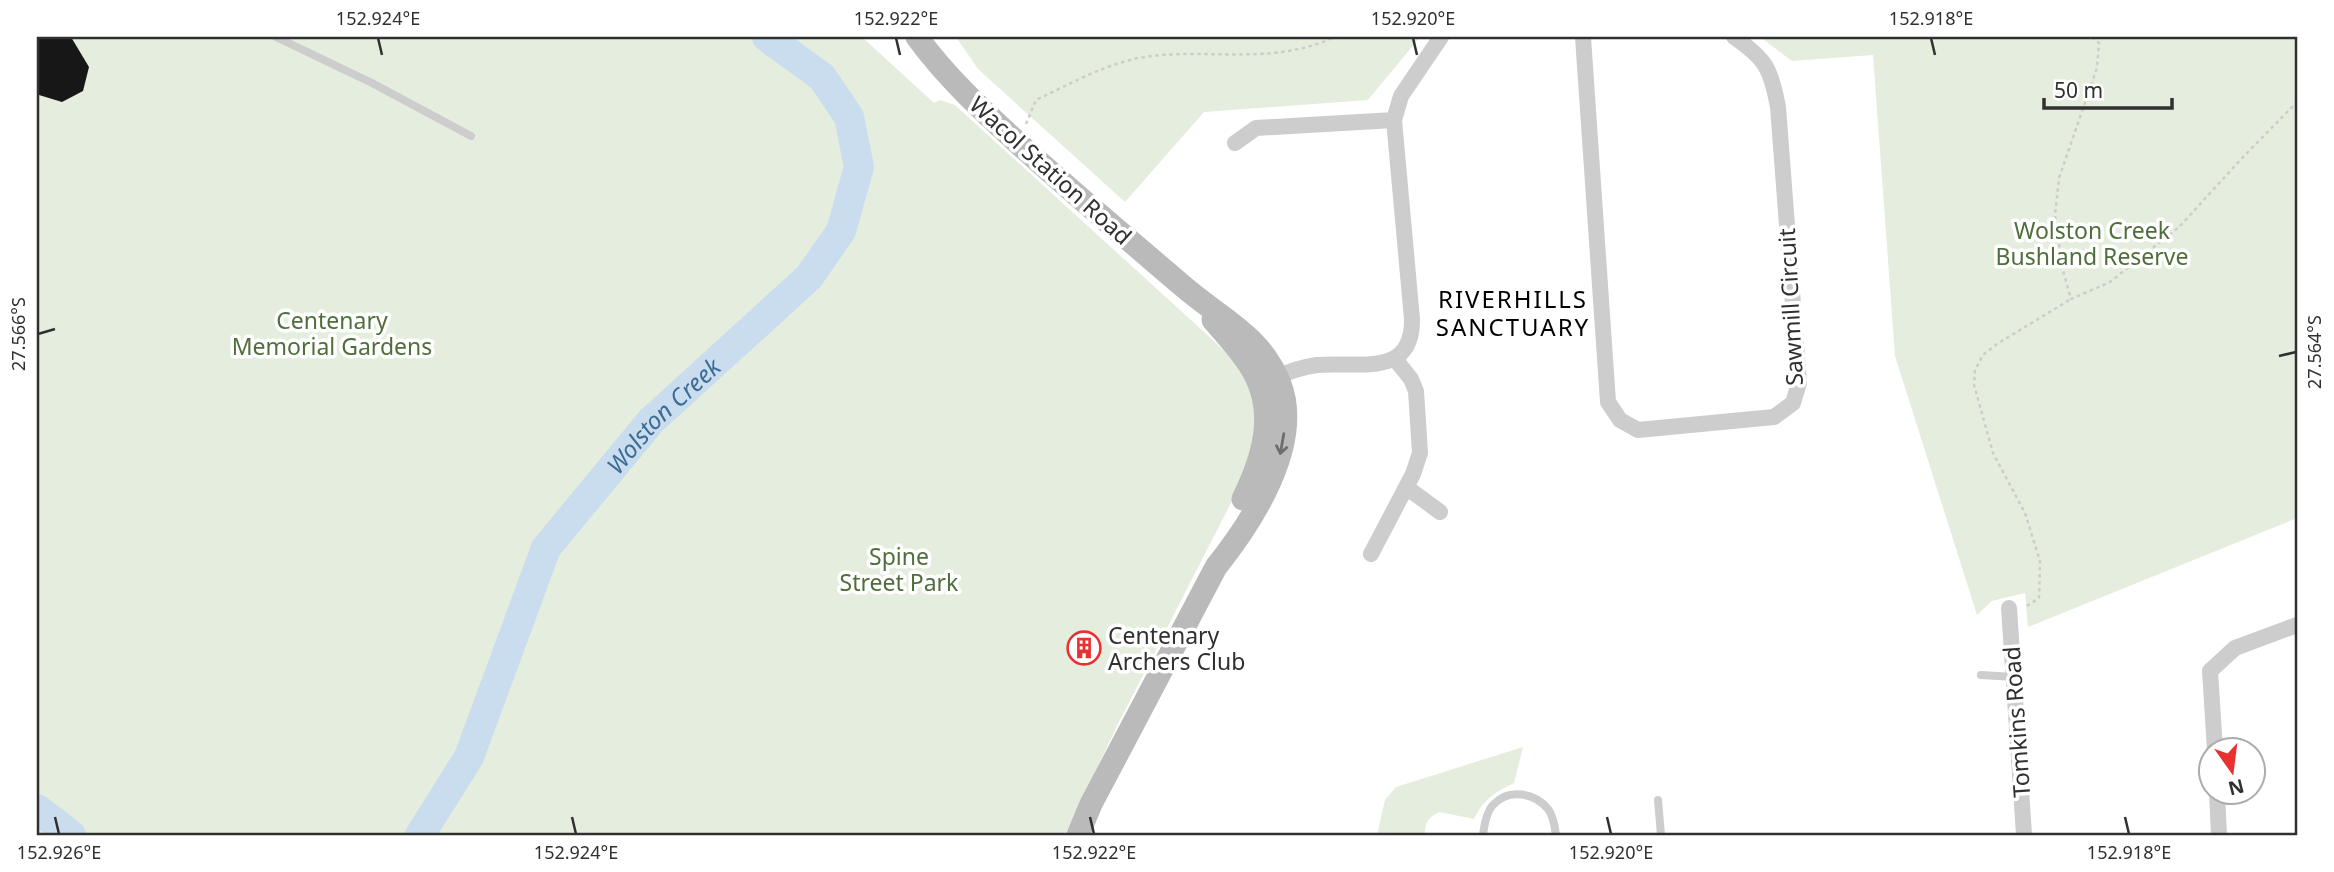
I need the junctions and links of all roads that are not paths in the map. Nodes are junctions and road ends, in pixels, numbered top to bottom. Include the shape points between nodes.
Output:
1 (276, 37) edge
2 (916, 37) edge
3 (1441, 37) edge
4 (1583, 37) edge
5 (1734, 37) edge
6 (1394, 120) junction
7 (471, 136) dead end
8 (1235, 143) dead end
9 (1395, 359) junction
10 (1268, 381) junction
11 (1406, 487) junction
12 (1440, 512) dead end
13 (1371, 554) dead end
14 (2009, 616) road end
15 (2297, 625) edge
16 (1981, 675) dead end
17 (2014, 677) junction
18 (2214, 736) edge
19 (1658, 800) dead end
20 (2218, 806) edge
21 (1078, 835) edge
22 (1483, 835) edge
23 (1556, 835) edge
24 (1661, 835) edge
25 (2024, 835) edge
26 (2219, 835) edge

1 - 7 lane
2 - 10 main road, Wacol Station Road via 1012,137 1192,295 1245,332 1267,358
3 - 6 street via 1401,96
4 - 5 street, Sawmill Circuit via 1608,402 1620,420 1638,430 1774,417 1793,403 1798,383 1778,107 1772,77 1758,55
6 - 8 street via 1256,128
6 - 9 street via 1412,333
9 - 10 street via 1379,365 1315,366
9 - 11 street via 1410,379 1418,401 1420,453
10 - 21 main road, Wacol Station Road via 1280,384 1285,417 1280,457 1242,534 1216,567
11 - 12 street
11 - 13 street
14 - 17 street, Tomkins Road
15 - 18 street via 2235,648 2210,671
16 - 17 lane
17 - 25 street, Tomkins Road
19 - 24 lane
20 - 26 street
22 - 23 lane via 1493,804 1511,795 1533,796 1550,810

